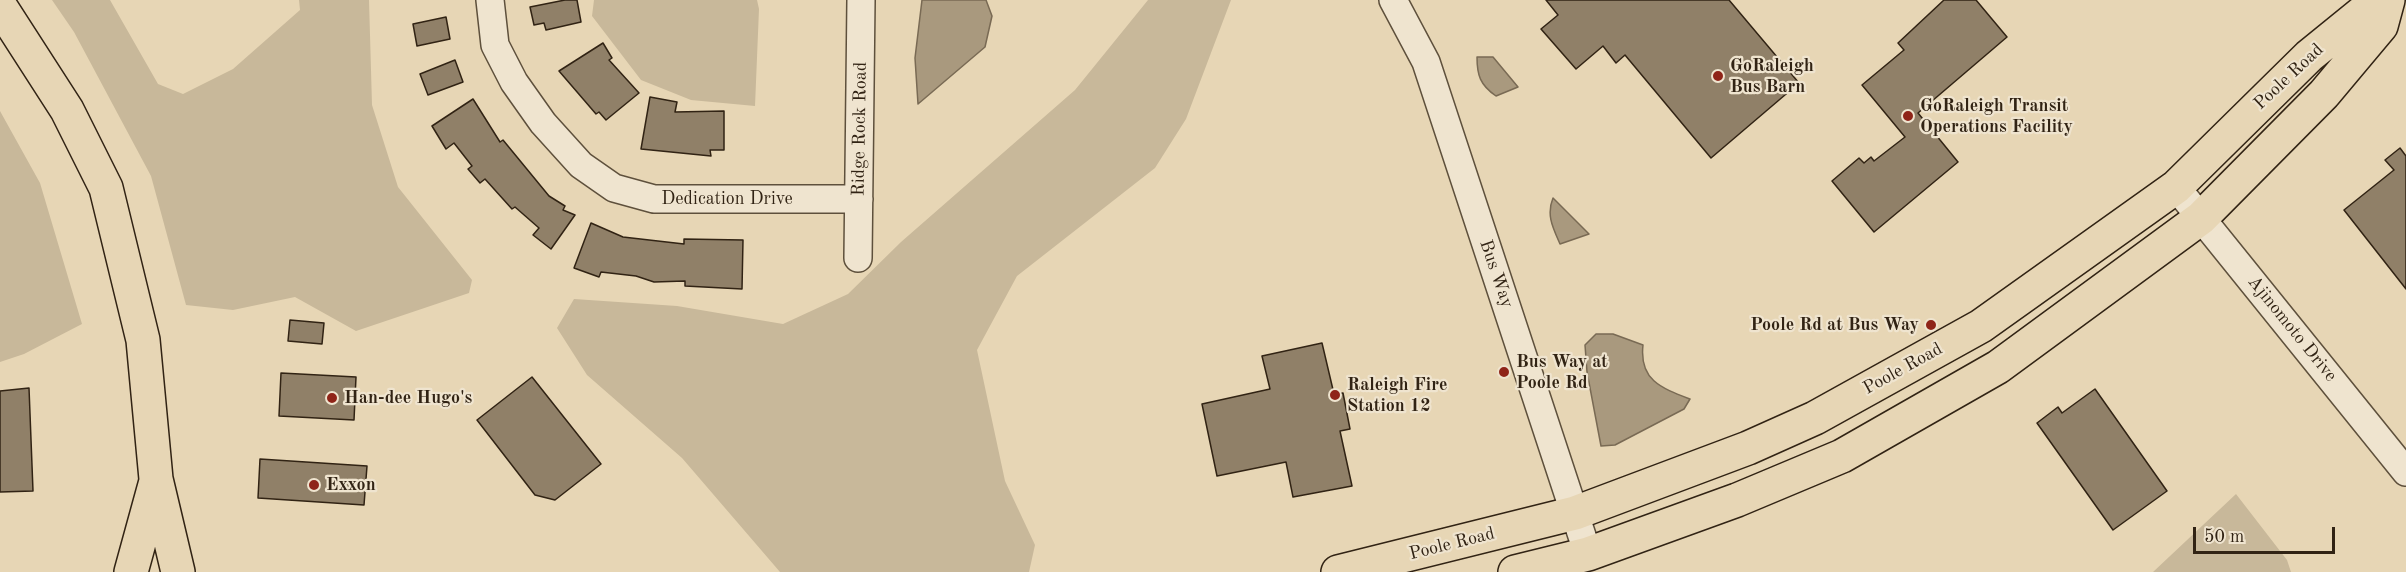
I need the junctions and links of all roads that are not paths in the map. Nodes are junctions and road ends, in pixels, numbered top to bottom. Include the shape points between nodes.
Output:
1 (490, 0) edge
2 (861, 0) edge
3 (1393, 0) edge
4 (2378, 0) edge
5 (2388, 0) edge
6 (0, 6) edge
7 (2176, 187) junction
8 (859, 199) junction
9 (2200, 218) junction
10 (858, 258) dead end
11 (2406, 472) edge
12 (156, 479) junction
13 (1575, 513) junction
14 (1588, 554) junction
15 (131, 572) edge
16 (178, 572) edge
17 (1338, 572) edge
18 (1515, 572) edge

1 - 8 street, Dedication Drive via 495,45 514,81 543,123 581,165 614,188 654,199
2 - 8 street, Ridge Rock Road
3 - 13 street, Bus Way via 1426,62
4 - 7 main road, Poole Road via 2309,56
5 - 9 main road, Poole Road via 2381,26 2324,94
6 - 12 main road via 66,110 106,188 143,340
7 - 9 street, Ajinomoto Drive
7 - 13 main road, Poole Road via 1982,326 1815,418 1748,448
8 - 10 street, Ridge Rock Road
9 - 11 street, Ajinomoto Drive
9 - 14 main road, Poole Road via 1998,367 1842,456 1737,500
12 - 15 main road
12 - 16 main road
13 - 14 street, Bus Way
13 - 17 main road, Poole Road
14 - 18 main road, Poole Road

